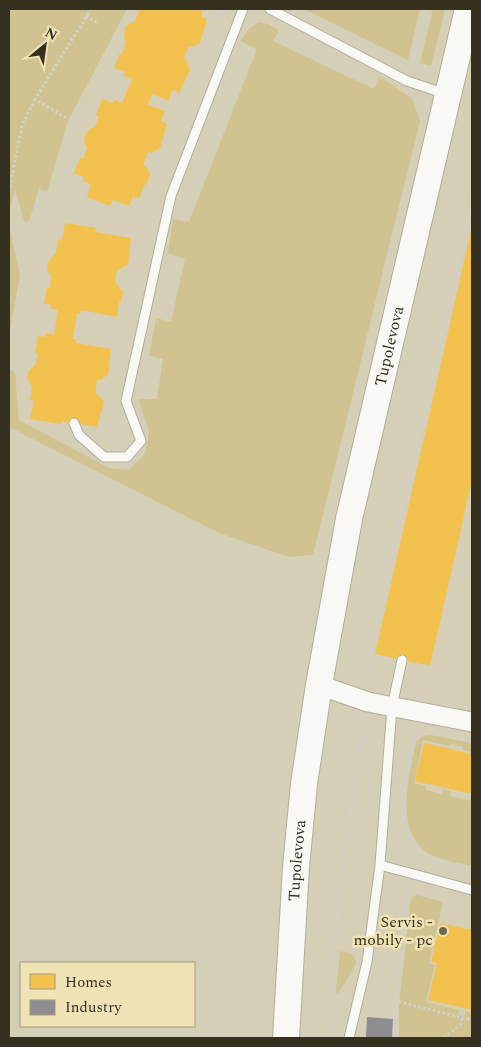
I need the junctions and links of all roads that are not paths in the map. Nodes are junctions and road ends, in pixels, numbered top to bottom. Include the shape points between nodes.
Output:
1 (243, 9) edge
2 (270, 9) edge
3 (468, 9) edge
4 (448, 95) junction
5 (74, 423) dead end
6 (402, 660) dead end
7 (319, 685) junction
8 (392, 707) junction
9 (472, 722) edge
10 (380, 865) junction
11 (472, 890) edge
12 (286, 1038) edge
13 (349, 1038) edge

1 - 5 lane via 171,196 126,401 141,441 127,457 104,457 79,435
2 - 4 lane via 407,81
3 - 4 main road, Tupolevova
4 - 7 main road, Tupolevova via 349,520
6 - 8 lane
7 - 8 street
7 - 12 main road, Tupolevova via 296,867
8 - 9 street
8 - 10 lane
10 - 11 lane
10 - 13 lane via 367,962

